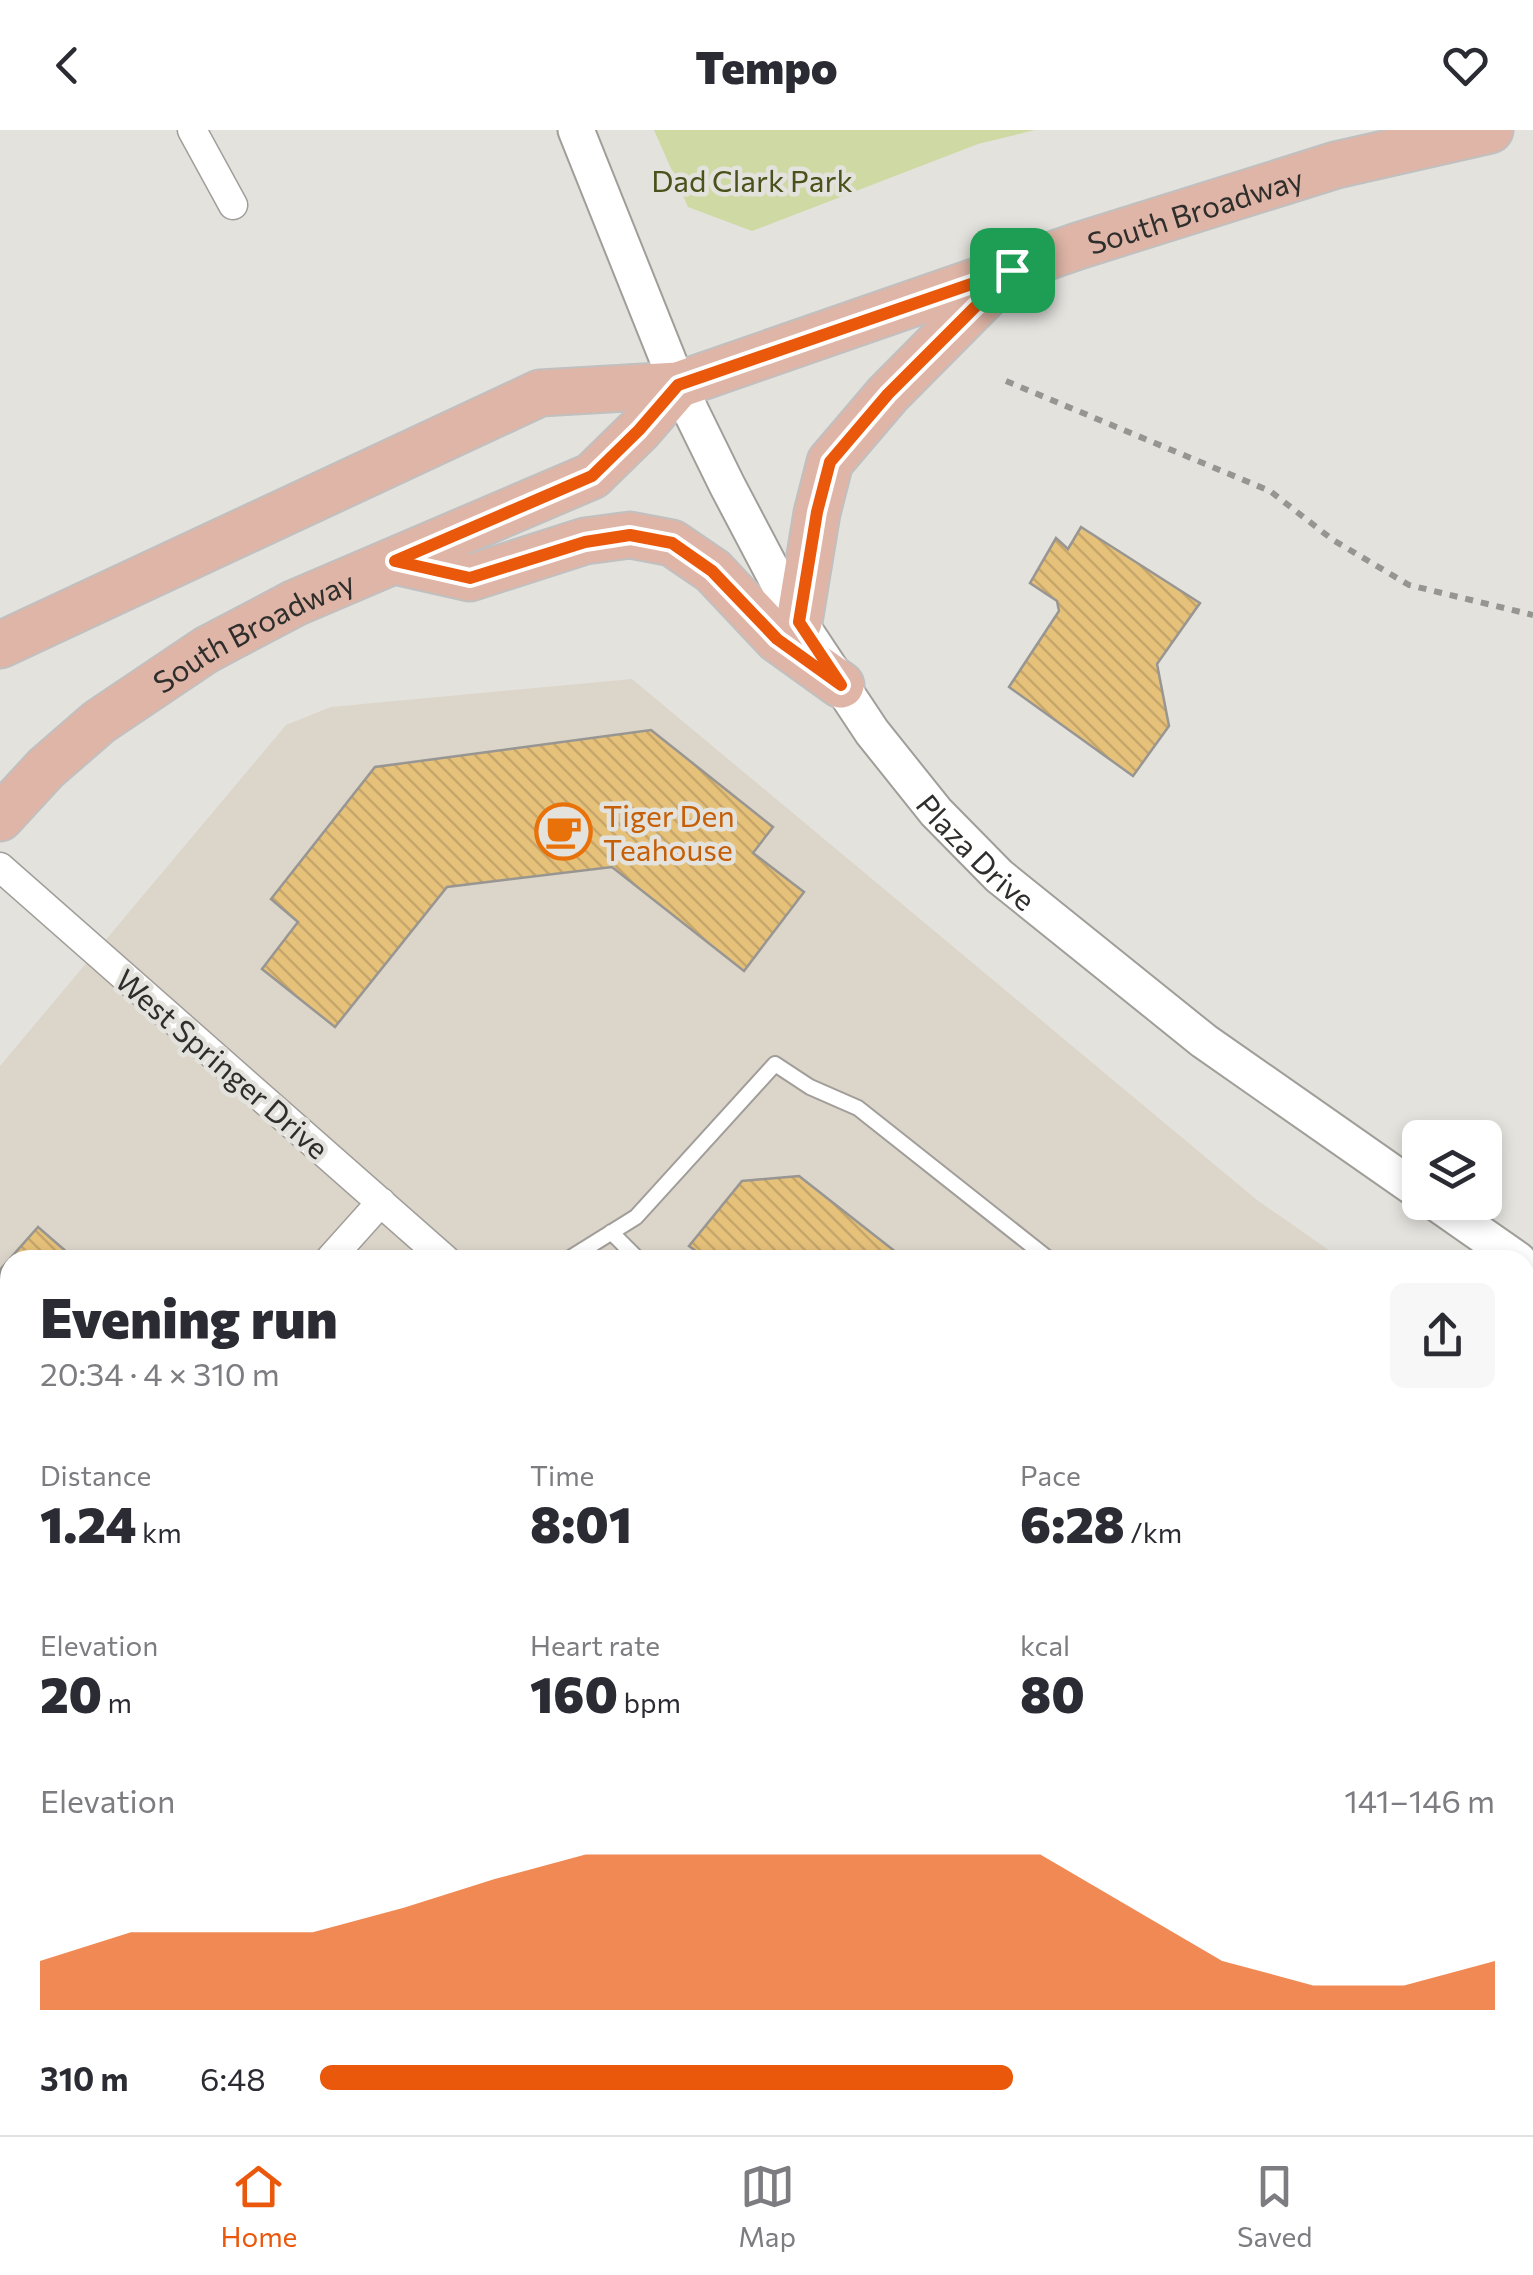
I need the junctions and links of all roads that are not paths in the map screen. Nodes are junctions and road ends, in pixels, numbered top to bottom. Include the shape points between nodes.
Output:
1 (192, 130) edge
2 (576, 130) edge
3 (1490, 130) edge
4 (233, 205) dead end
5 (1012, 270) junction
6 (678, 385) junction
7 (395, 561) junction
8 (799, 622) junction
9 (0, 646) edge
10 (841, 685) junction
11 (0, 818) edge
12 (0, 867) edge
13 (1402, 1179) edge
14 (381, 1202) junction
15 (1461, 1220) edge
16 (611, 1232) junction
17 (338, 1250) edge
18 (435, 1250) edge
19 (583, 1250) edge
20 (628, 1250) edge
21 (1037, 1250) edge
22 (1504, 1250) edge

1 - 4 street
2 - 6 street, Plaza Drive
3 - 5 main road, South Broadway via 1336,165
5 - 6 main road, South Broadway
5 - 8 main road via 830,462
6 - 7 main road, South Broadway via 592,476
6 - 8 street, Plaza Drive
6 - 9 main road, South Broadway via 540,394
7 - 10 main road via 470,578 585,542 630,535 672,543 712,571 777,639
7 - 11 main road, South Broadway via 295,603 161,679 99,722
8 - 10 street, Plaza Drive
10 - 13 street, Plaza Drive via 936,812 999,876 1204,1041
12 - 14 street, West Springer Drive
14 - 17 street
14 - 18 street, West Springer Drive
15 - 22 street
16 - 19 lane
16 - 20 lane
16 - 21 lane via 636,1217 776,1064 858,1108

